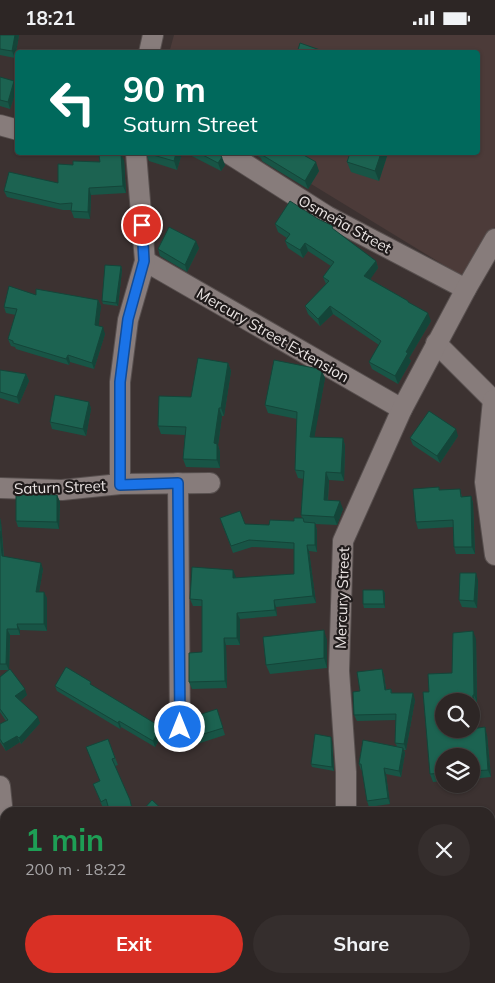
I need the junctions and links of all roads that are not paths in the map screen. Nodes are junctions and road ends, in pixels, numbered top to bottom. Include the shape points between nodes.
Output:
1 (153, 35) edge
2 (150, 50) edge
3 (0, 125) edge
4 (15, 129) edge
5 (136, 155) edge
6 (231, 155) edge
7 (495, 239) edge
8 (144, 261) junction
9 (466, 289) junction
10 (436, 343) junction
11 (494, 401) edge
12 (402, 409) junction
13 (178, 483) junction
14 (210, 483) dead end
15 (120, 485) junction
16 (0, 489) edge
17 (495, 555) edge
18 (180, 727) dead end
19 (0, 786) edge
20 (2, 807) edge
21 (346, 807) edge

1 - 2 street
3 - 4 street
5 - 8 street
6 - 9 street, Osmeña Street via 326,216
7 - 9 street, Mercury Street
8 - 12 street, Mercury Street Extension
8 - 15 street via 128,319 120,382
9 - 10 street, Mercury Street
10 - 11 street
10 - 12 street, Mercury Street
11 - 17 street via 485,482
12 - 21 street, Mercury Street via 343,541 339,671
13 - 14 street, Saturn Street
13 - 15 street, Saturn Street
13 - 18 street
15 - 16 street, Saturn Street via 62,490
19 - 20 street

